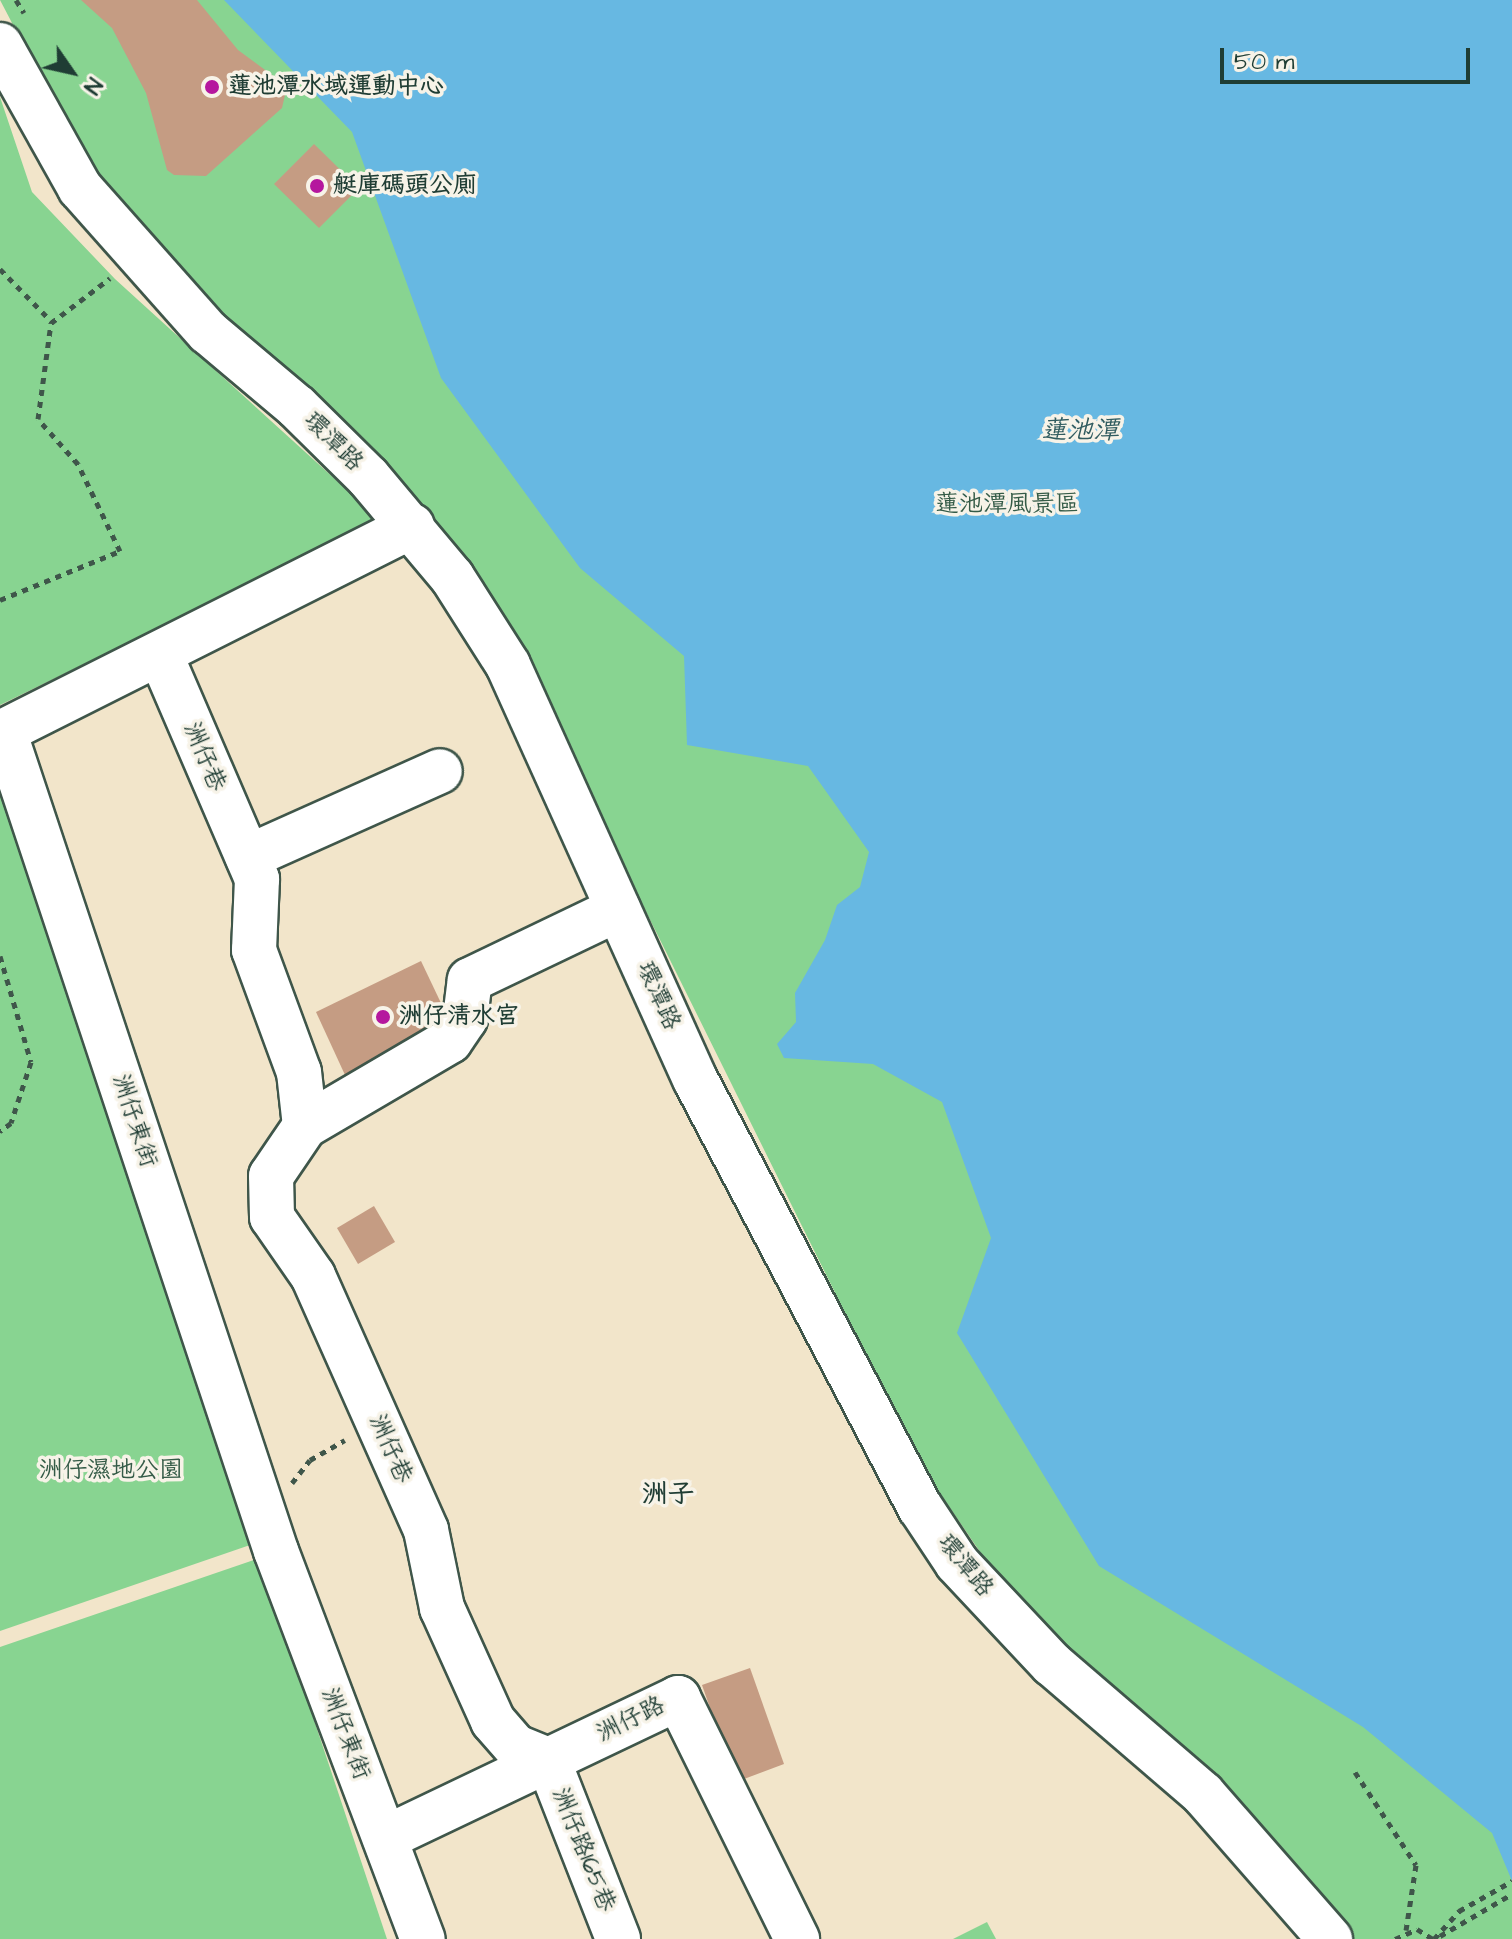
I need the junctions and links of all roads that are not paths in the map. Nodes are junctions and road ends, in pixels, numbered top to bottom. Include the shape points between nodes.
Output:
1 (0, 45) edge
2 (412, 526) junction
3 (161, 656) junction
4 (440, 771) dead end
5 (248, 857) junction
6 (618, 909) junction
7 (305, 1126) junction
8 (548, 1760) junction
9 (385, 1838) junction
10 (423, 1939) edge
11 (618, 1939) edge
12 (797, 1939) edge
13 (1330, 1939) edge

1 - 2 street, 環潭路 via 80,188 208,332 297,407
2 - 3 street, 洲仔東街
2 - 6 street, 環潭路 via 508,665
3 - 5 street, 洲仔巷
3 - 9 street, 洲仔東街 via 4,731 267,1522
4 - 5 street
5 - 7 street, 洲仔巷 via 257,879 254,950 299,1072
6 - 7 street, 洲仔巷 via 470,980 465,1019 450,1041
6 - 13 street, 環潭路 via 695,1079 920,1507 957,1563 1052,1664 1203,1794
7 - 8 street, 洲仔巷 via 271,1176 272,1217 313,1276 426,1530 442,1608 493,1721 516,1747
8 - 9 street, 洲仔路
8 - 11 street, 洲仔路165巷
8 - 12 street, 洲仔路 via 678,1698
9 - 10 street, 洲仔東街

